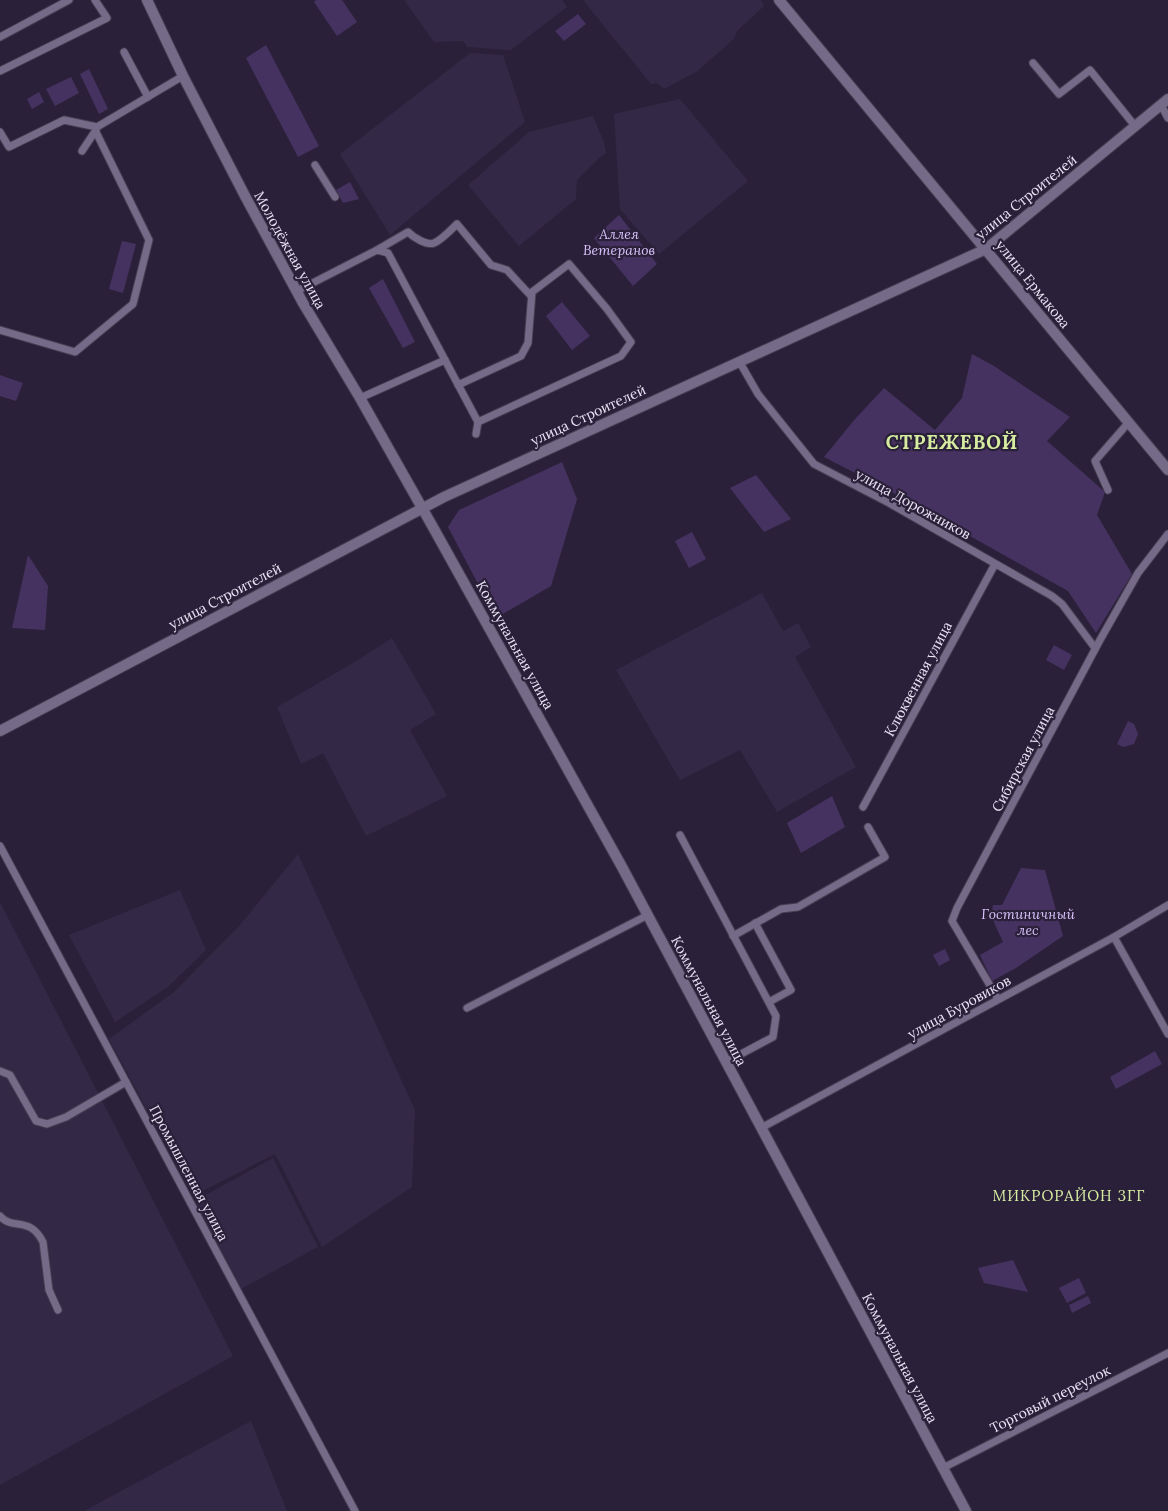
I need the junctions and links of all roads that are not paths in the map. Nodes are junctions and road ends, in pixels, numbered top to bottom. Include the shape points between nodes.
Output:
1 (69, 0) edge
2 (95, 0) edge
3 (147, 0) edge
4 (783, 1) edge
5 (0, 38) edge
6 (124, 52) dead end
7 (1033, 63) dead end
8 (0, 71) edge
9 (183, 76) junction
10 (148, 97) junction
11 (1165, 102) edge
12 (1168, 118) edge
13 (1135, 126) junction
14 (96, 130) junction
15 (1, 136) edge
16 (82, 151) dead end
17 (316, 164) dead end
18 (335, 197) dead end
19 (986, 249) junction
20 (377, 250) junction
21 (297, 291) junction
22 (531, 296) junction
23 (0, 330) edge
24 (445, 360) junction
25 (739, 361) junction
26 (458, 386) junction
27 (360, 398) junction
28 (478, 422) junction
29 (1128, 422) junction
30 (476, 434) dead end
31 (1168, 470) edge
32 (1108, 490) dead end
33 (422, 508) junction
34 (1168, 534) edge
35 (995, 564) junction
36 (1095, 648) junction
37 (0, 731) edge
38 (863, 807) dead end
39 (868, 827) dead end
40 (680, 835) dead end
41 (0, 846) edge
42 (1168, 905) edge
43 (648, 915) junction
44 (755, 923) junction
45 (733, 936) junction
46 (1114, 937) junction
47 (998, 1000) junction
48 (769, 1002) junction
49 (467, 1008) dead end
50 (1168, 1034) edge
51 (726, 1062) junction
52 (0, 1071) edge
53 (126, 1082) junction
54 (761, 1128) junction
55 (0, 1216) edge
56 (58, 1310) dead end
57 (1168, 1353) edge
58 (943, 1468) junction
59 (355, 1511) edge
60 (966, 1511) edge

1 - 5 street
2 - 8 street via 107,18
3 - 9 main road, Молодёжная улица
4 - 19 main road, улица Ермакова
6 - 10 street
7 - 13 street via 1059,94 1090,70
9 - 10 street
9 - 21 main road, Молодёжная улица
10 - 14 street
11 - 12 street
11 - 13 main road, улица Строителей
13 - 19 main road, улица Строителей
14 - 15 street via 64,120 9,147
14 - 16 street
14 - 23 street via 149,240 133,304 75,352
17 - 18 street
19 - 25 main road, улица Строителей
19 - 29 main road, улица Ермакова
20 - 21 street
20 - 22 street via 408,232 428,243 435,243 457,224 491,265 507,270
20 - 24 street via 388,253
21 - 27 main road, Молодёжная улица
22 - 26 street via 528,343 522,356
22 - 28 street via 568,264 631,342 621,356
24 - 26 street
24 - 27 street
25 - 33 main road, улица Строителей
25 - 35 street, улица Дорожников via 758,394 814,464
26 - 28 street
27 - 33 main road, Молодёжная улица
28 - 30 street
29 - 31 main road, улица Ермакова
29 - 32 street via 1095,461
33 - 37 main road, улица Строителей
33 - 43 main road, Коммунальная улица
34 - 36 street, Сибирская улица via 1138,573
35 - 36 street, улица Дорожников via 1062,604
35 - 38 street, Клюквенная улица
36 - 47 street, Сибирская улица via 952,921
39 - 44 street via 885,857 798,907 781,908
40 - 45 street
41 - 53 street, Промышленная улица
42 - 46 street, улица Буровиков
43 - 49 street
43 - 51 main road, Коммунальная улица
44 - 45 street
44 - 48 street via 791,990
45 - 48 street
46 - 47 street, улица Буровиков
46 - 50 street
47 - 54 street, улица Буровиков
48 - 51 street via 776,1016 773,1037
51 - 54 main road, Коммунальная улица
52 - 53 street via 10,1075 36,1120 47,1124 66,1117
53 - 59 street, Промышленная улица
54 - 58 main road, Коммунальная улица
55 - 56 street via 4,1221 32,1227 43,1242 49,1290
57 - 58 street, Торговый переулок
58 - 60 main road, Коммунальная улица

